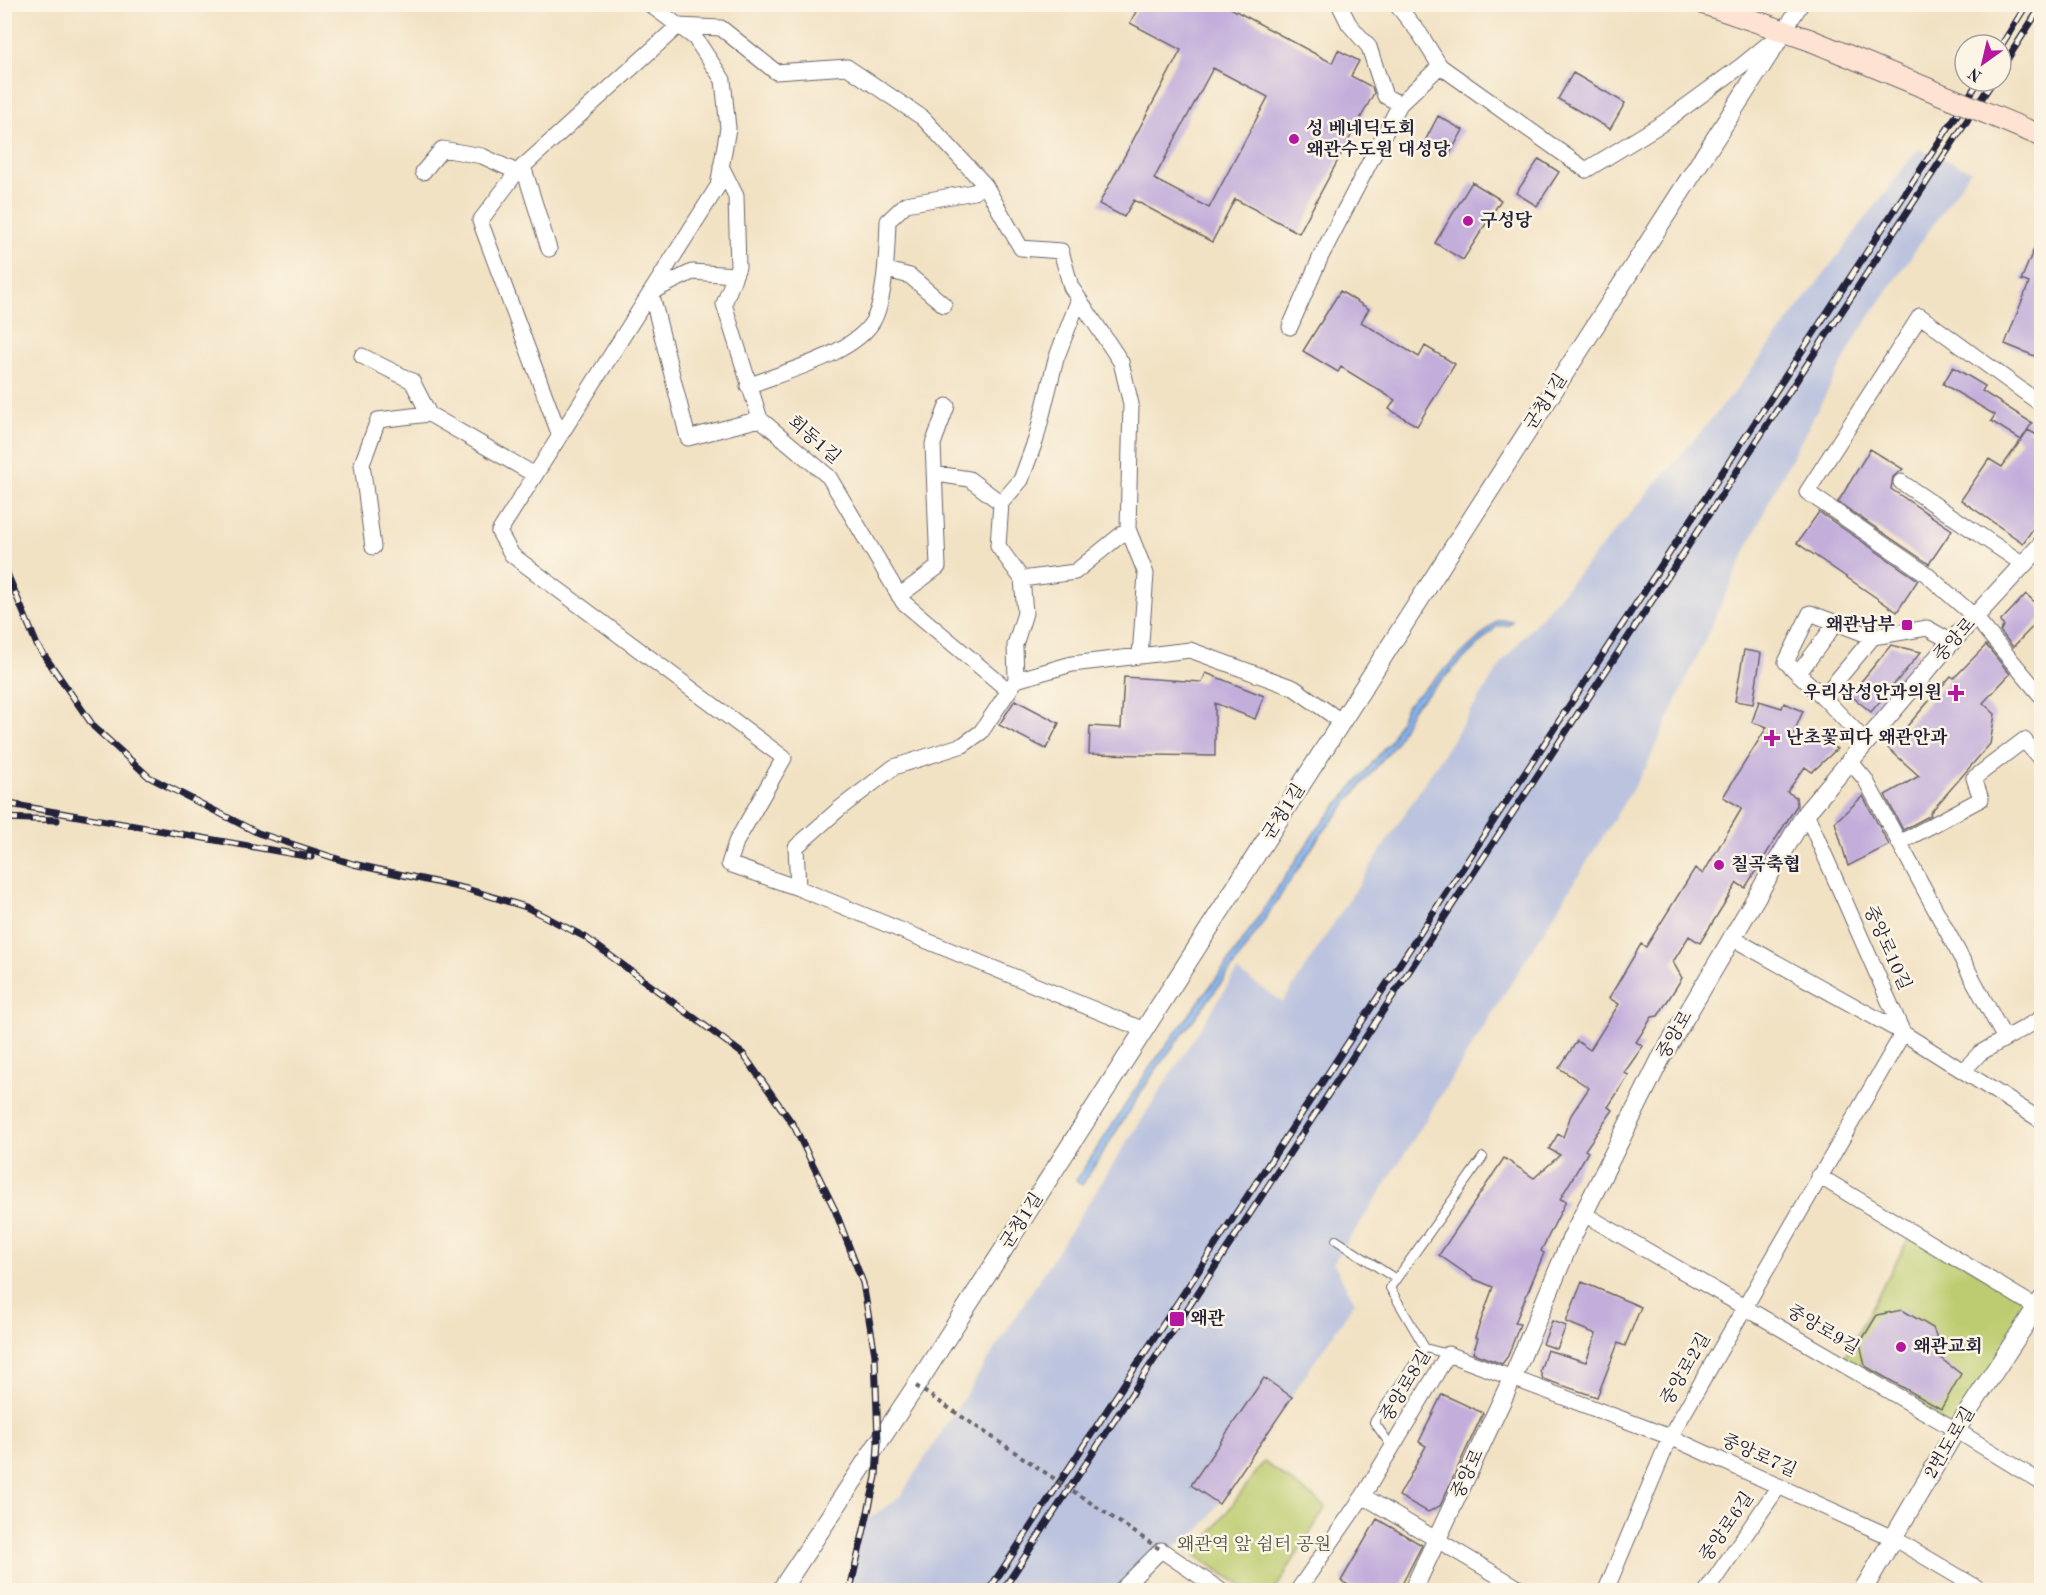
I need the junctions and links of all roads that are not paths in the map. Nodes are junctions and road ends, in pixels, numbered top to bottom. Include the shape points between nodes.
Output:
1 (649, 4) edge
2 (1344, 4) edge
3 (1396, 4) edge
4 (1705, 4) edge
5 (1801, 4) edge
6 (1732, 8) edge
7 (678, 26) junction
8 (1784, 31) junction
9 (1440, 66) junction
10 (1400, 104) junction
11 (2042, 136) edge
12 (722, 166) junction
13 (520, 169) junction
14 (423, 172) dead end
15 (985, 185) junction
16 (549, 249) dead end
17 (887, 270) junction
18 (735, 275) junction
19 (651, 292) junction
20 (1079, 299) junction
21 (944, 305) dead end
22 (1290, 327) dead end
23 (362, 357) dead end
24 (748, 386) junction
25 (2042, 405) edge
26 (947, 406) dead end
27 (429, 414) junction
28 (760, 419) junction
29 (560, 436) junction
30 (937, 474) junction
31 (535, 475) junction
32 (1901, 482) dead end
33 (1001, 503) junction
34 (1128, 529) junction
35 (2042, 544) edge
36 (374, 547) dead end
37 (2024, 564) junction
38 (1022, 579) junction
39 (899, 596) junction
40 (1975, 617) junction
41 (1836, 623) junction
42 (1873, 637) junction
43 (1952, 642) junction
44 (1140, 656) junction
45 (1798, 674) junction
46 (1012, 686) junction
47 (2042, 697) edge
48 (1823, 698) junction
49 (1342, 722) junction
50 (1866, 742) junction
51 (1850, 761) junction
52 (2042, 761) edge
53 (1806, 813) junction
54 (1899, 843) junction
55 (798, 888) junction
56 (1732, 938) junction
57 (2042, 1018) edge
58 (1144, 1030) junction
59 (1903, 1033) junction
60 (2005, 1039) junction
61 (1963, 1071) junction
62 (2042, 1121) edge
63 (1483, 1157) dead end
64 (1819, 1176) junction
65 (1584, 1214) junction
66 (1336, 1240) dead end
67 (1396, 1279) junction
68 (2039, 1303) edge
69 (1744, 1307) junction
70 (1425, 1348) junction
71 (1448, 1354) junction
72 (1512, 1378) junction
73 (1956, 1430) junction
74 (1670, 1437) junction
75 (1392, 1447) junction
76 (2042, 1483) edge
77 (1779, 1486) junction
78 (1363, 1496) junction
79 (1893, 1538) junction
80 (1437, 1541) junction
81 (1213, 1589) edge
82 (781, 1590) edge
83 (1121, 1590) edge
84 (1298, 1590) edge
85 (1413, 1590) edge
86 (1522, 1590) edge
87 (1606, 1590) edge
88 (1707, 1590) edge
89 (1863, 1590) edge
90 (1981, 1590) edge

1 - 7 street
2 - 10 street via 1341,8 1349,24 1369,47 1385,96
3 - 9 street
4 - 6 main road
5 - 8 street
6 - 8 main road
7 - 12 street via 695,38 723,80 728,128
7 - 13 street
7 - 15 street via 721,28 776,72 847,67 923,118
8 - 9 street via 1663,123 1586,170
8 - 11 main road, bridge
8 - 49 street, 군청1길
9 - 10 street
10 - 22 street via 1321,256
12 - 18 street, 회동1길 via 736,196
12 - 19 street via 718,186
13 - 14 street via 482,156 442,149
13 - 16 street
13 - 29 street via 480,221
15 - 17 street via 974,192 906,204 888,221
15 - 20 street via 1021,248 1061,251 1071,287
17 - 21 street via 910,276
17 - 24 street via 874,320 857,339
18 - 19 street via 692,272
18 - 24 street, 회동1길 via 724,304
19 - 28 street via 688,438
19 - 29 street
20 - 33 street via 1056,360 1021,480
20 - 34 street via 1121,362 1131,404
23 - 27 street via 412,381
24 - 28 street, 회동1길
25 - 40 street via 1920,315 1807,492 1925,573
26 - 30 street via 933,444
27 - 31 street
27 - 36 street via 378,420 363,464
28 - 39 street, 회동1길 via 829,477
29 - 31 street
30 - 33 street via 969,479
30 - 39 street via 938,567
31 - 55 street via 499,532 512,555 784,758 736,842 729,864
32 - 37 street
33 - 38 street via 998,546
34 - 38 street via 1075,572
34 - 44 street via 1146,574
35 - 37 street, 중앙로
37 - 40 street, 중앙로
38 - 46 street via 1025,613 1015,645
39 - 46 street, 회동1길
40 - 43 street, 중앙로
40 - 47 street
41 - 42 street
41 - 45 street
41 - 45 street via 1810,613 1786,662
42 - 43 street via 1927,628
42 - 48 street
43 - 50 street, 중앙로
44 - 46 street via 1072,664
44 - 49 street via 1190,650 1294,688
45 - 48 street
46 - 55 street via 981,732 963,745 894,767 796,847
48 - 50 street
49 - 58 street, 군청1길
50 - 51 street, 중앙로
51 - 53 street, 중앙로
51 - 54 street via 1865,779
52 - 54 street via 2024,740 1974,778 1980,799
53 - 56 street, 중앙로
53 - 59 street, 중앙로10길
54 - 60 street
55 - 58 street
56 - 59 street
56 - 65 street, 중앙로 via 1660,1060
57 - 60 street
58 - 82 street, 군청1길
59 - 61 street
59 - 64 street, 중앙로2길
60 - 61 street via 1980,1053
61 - 62 street
63 - 67 lane
64 - 68 street
64 - 69 street, 중앙로2길
65 - 69 street, 중앙로9길
65 - 72 street, 중앙로
66 - 67 lane
67 - 70 lane via 1390,1288
68 - 73 street, 2번도로길
69 - 73 street, 중앙로9길
69 - 74 street, 중앙로2길
70 - 71 lane
70 - 75 lane via 1374,1422
71 - 72 street, 중앙로8길
71 - 75 street, 중앙로8길
72 - 74 street, 중앙로7길
72 - 80 street, 중앙로
73 - 76 street, 중앙로9길
73 - 79 street, 2번도로길
74 - 77 street, 중앙로7길
74 - 87 street, 중앙로2길
75 - 78 street, 중앙로8길
77 - 79 street, 중앙로7길
77 - 88 street, 중앙로6길
78 - 80 street
78 - 84 street, 중앙로8길
79 - 89 street, 2번도로길
79 - 90 street, 중앙로7길
80 - 85 street, 중앙로
80 - 86 street
81 - 83 street via 1161,1550

